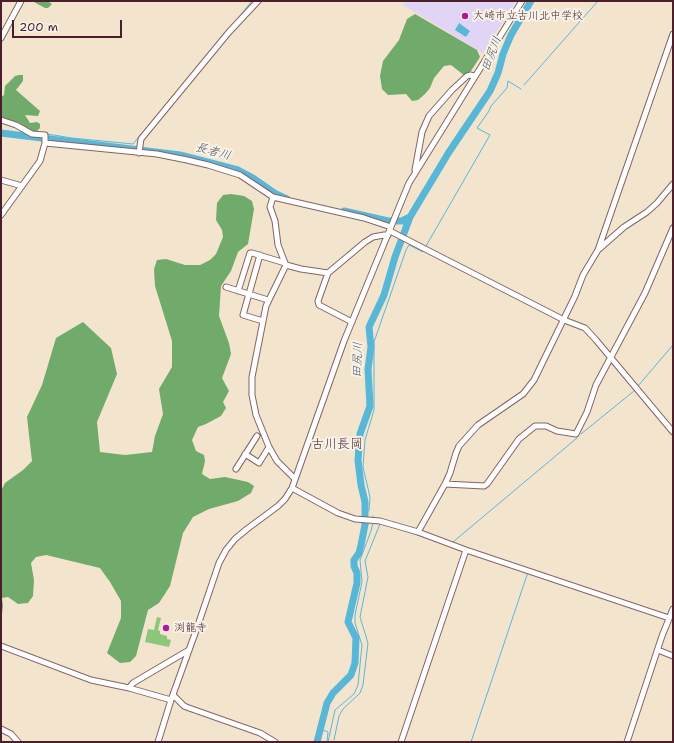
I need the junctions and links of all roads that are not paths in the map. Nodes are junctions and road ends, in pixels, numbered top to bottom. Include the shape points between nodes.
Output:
1 (21, 1) edge
2 (258, 1) edge
3 (522, 1) edge
4 (673, 34) edge
5 (1, 38) edge
6 (474, 76) junction
7 (1, 120) edge
8 (46, 140) junction
9 (139, 150) junction
10 (415, 173) junction
11 (1, 180) edge
12 (22, 186) junction
13 (672, 187) edge
14 (273, 197) junction
15 (1, 216) edge
16 (391, 227) junction
17 (673, 228) edge
18 (598, 250) junction
19 (260, 255) junction
20 (285, 264) junction
21 (328, 272) junction
22 (226, 287) dead end
23 (238, 291) junction
24 (248, 294) junction
25 (268, 300) junction
26 (564, 320) junction
27 (263, 321) junction
28 (352, 322) junction
29 (610, 358) junction
30 (673, 432) edge
31 (257, 436) dead end
32 (269, 447) junction
33 (245, 454) junction
34 (236, 469) dead end
35 (295, 479) junction
36 (445, 484) junction
37 (292, 488) junction
38 (418, 532) junction
39 (466, 550) junction
40 (673, 609) edge
41 (669, 618) junction
42 (1, 646) edge
43 (189, 650) junction
44 (658, 650) junction
45 (673, 656) edge
46 (129, 688) junction
47 (172, 698) junction
48 (1, 729) edge
49 (18, 742) edge
50 (158, 742) edge
51 (275, 742) edge
52 (401, 742) edge
53 (627, 742) edge

1 - 5 street
2 - 9 street via 229,32 141,139
3 - 6 street
4 - 18 street
6 - 10 street
6 - 10 street via 467,76 429,116 422,132
7 - 8 street via 32,134 45,136
8 - 9 street
8 - 12 street via 42,159
9 - 14 street via 236,174
10 - 16 street
11 - 12 street
12 - 15 street
13 - 18 street via 647,212 624,227
14 - 16 street via 364,218
14 - 20 street via 270,207
16 - 21 street via 384,235 365,242
16 - 26 street via 407,240
16 - 28 street
17 - 29 street via 645,293
18 - 26 street via 582,275
19 - 20 street
19 - 23 street via 248,255
19 - 24 street
20 - 21 street
20 - 25 street
21 - 28 street via 318,301 319,305
22 - 23 street
23 - 24 street
24 - 25 street
24 - 27 street via 243,314
25 - 27 street
26 - 29 street via 585,328
26 - 36 street via 534,380 523,394 478,425 459,446
27 - 32 street via 252,377 252,395 256,415
28 - 35 street
29 - 30 street
29 - 36 street via 576,434 546,426 535,426 519,439 484,486
31 - 33 street
32 - 33 street via 259,463
32 - 35 street via 277,461
33 - 34 street
35 - 37 street
36 - 38 street
37 - 38 street via 338,513 355,519 380,521
37 - 43 street via 278,506 247,529 226,550 219,563
38 - 39 street
39 - 41 street
39 - 52 street
40 - 41 street
41 - 44 street
42 - 46 street via 91,680
43 - 46 street via 133,683
43 - 47 street
44 - 45 street
44 - 53 street
46 - 47 street
47 - 50 street
47 - 51 street via 176,698 184,706 260,733
48 - 49 street via 11,734

